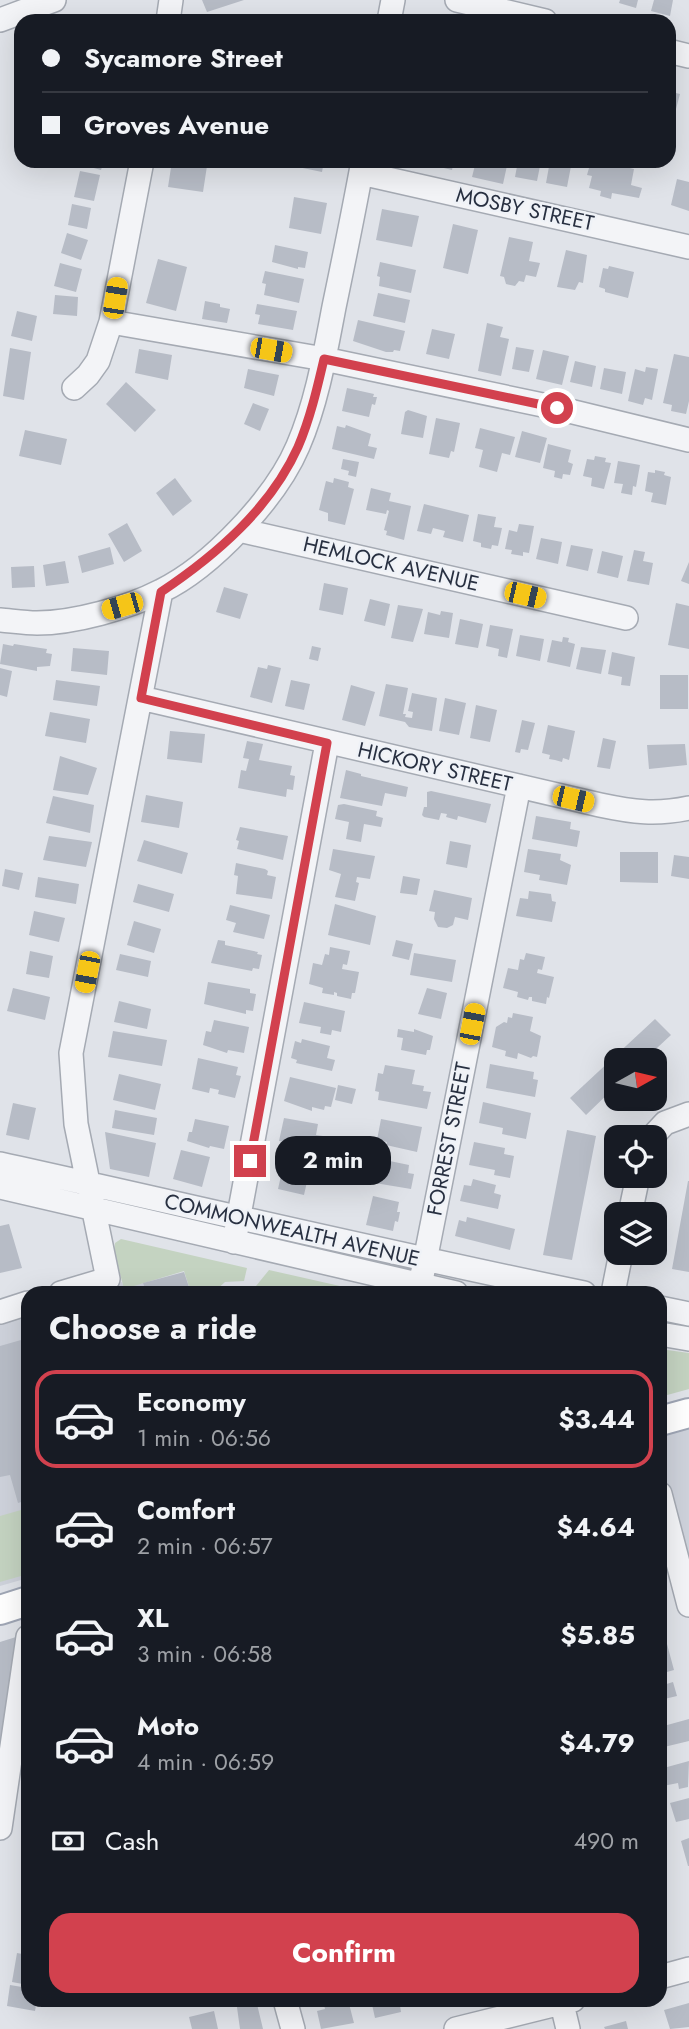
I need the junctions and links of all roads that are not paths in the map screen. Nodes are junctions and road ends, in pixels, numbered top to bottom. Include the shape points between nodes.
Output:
1 (54, 0) edge
2 (457, 0) edge
3 (16, 14) edge
4 (516, 14) edge
5 (141, 168) edge
6 (362, 168) edge
7 (366, 168) edge
8 (689, 247) edge
9 (111, 322) junction
10 (324, 359) junction
11 (74, 388) dead end
12 (689, 440) edge
13 (239, 530) junction
14 (161, 592) junction
15 (626, 618) dead end
16 (0, 620) edge
17 (141, 698) junction
18 (327, 743) junction
19 (519, 786) junction
20 (689, 808) edge
21 (689, 1114) edge
22 (663, 1125) edge
23 (0, 1164) edge
24 (87, 1184) junction
25 (0, 1187) edge
26 (95, 1210) junction
27 (239, 1216) junction
28 (234, 1242) junction
29 (424, 1261) junction
30 (619, 1265) edge
31 (110, 1286) edge
32 (420, 1286) joint
33 (549, 1286) edge
34 (614, 1286) edge
35 (21, 1305) edge
36 (667, 1309) edge
37 (0, 1312) edge
38 (689, 1314) edge
39 (667, 1335) edge
40 (689, 1339) edge
41 (689, 1413) edge
42 (667, 1419) edge
43 (667, 1521) edge
44 (21, 1603) edge
45 (689, 1605) edge
46 (0, 1609) edge
47 (21, 1685) edge
48 (0, 1828) edge
49 (689, 1969) edge
50 (667, 1975) edge
51 (287, 2007) edge
52 (542, 2007) edge
53 (566, 2007) edge
54 (293, 2029) edge
55 (456, 2029) edge
56 (568, 2029) edge

1 - 3 street
2 - 4 street
5 - 9 street
6 - 10 street
7 - 8 street, MOSBY STREET
9 - 10 street
9 - 11 street via 98,361
10 - 12 street
10 - 13 street via 297,450
13 - 14 street
13 - 15 street, HEMLOCK AVENUE
14 - 16 street via 66,619 38,623
14 - 17 street
17 - 18 street, HICKORY STREET
17 - 24 street via 71,1053
18 - 19 street, HICKORY STREET
18 - 27 street
19 - 20 street, HICKORY STREET via 642,814
19 - 29 street, FORREST STREET
21 - 22 street
23 - 24 street, COMMONWEALTH AVENUE
24 - 26 street
24 - 27 street, COMMONWEALTH AVENUE
25 - 26 street, COMMONWEALTH AVENUE
26 - 28 street, COMMONWEALTH AVENUE
26 - 31 street
27 - 28 street
27 - 29 street, COMMONWEALTH AVENUE
28 - 32 street, COMMONWEALTH AVENUE
29 - 32 street, FORREST STREET
29 - 33 street, COMMONWEALTH AVENUE
30 - 34 street
35 - 37 street
36 - 38 street
39 - 40 street
41 - 42 main road
43 - 45 street
44 - 46 main road
47 - 48 street
49 - 50 street
51 - 54 street
52 - 55 street
53 - 56 street

